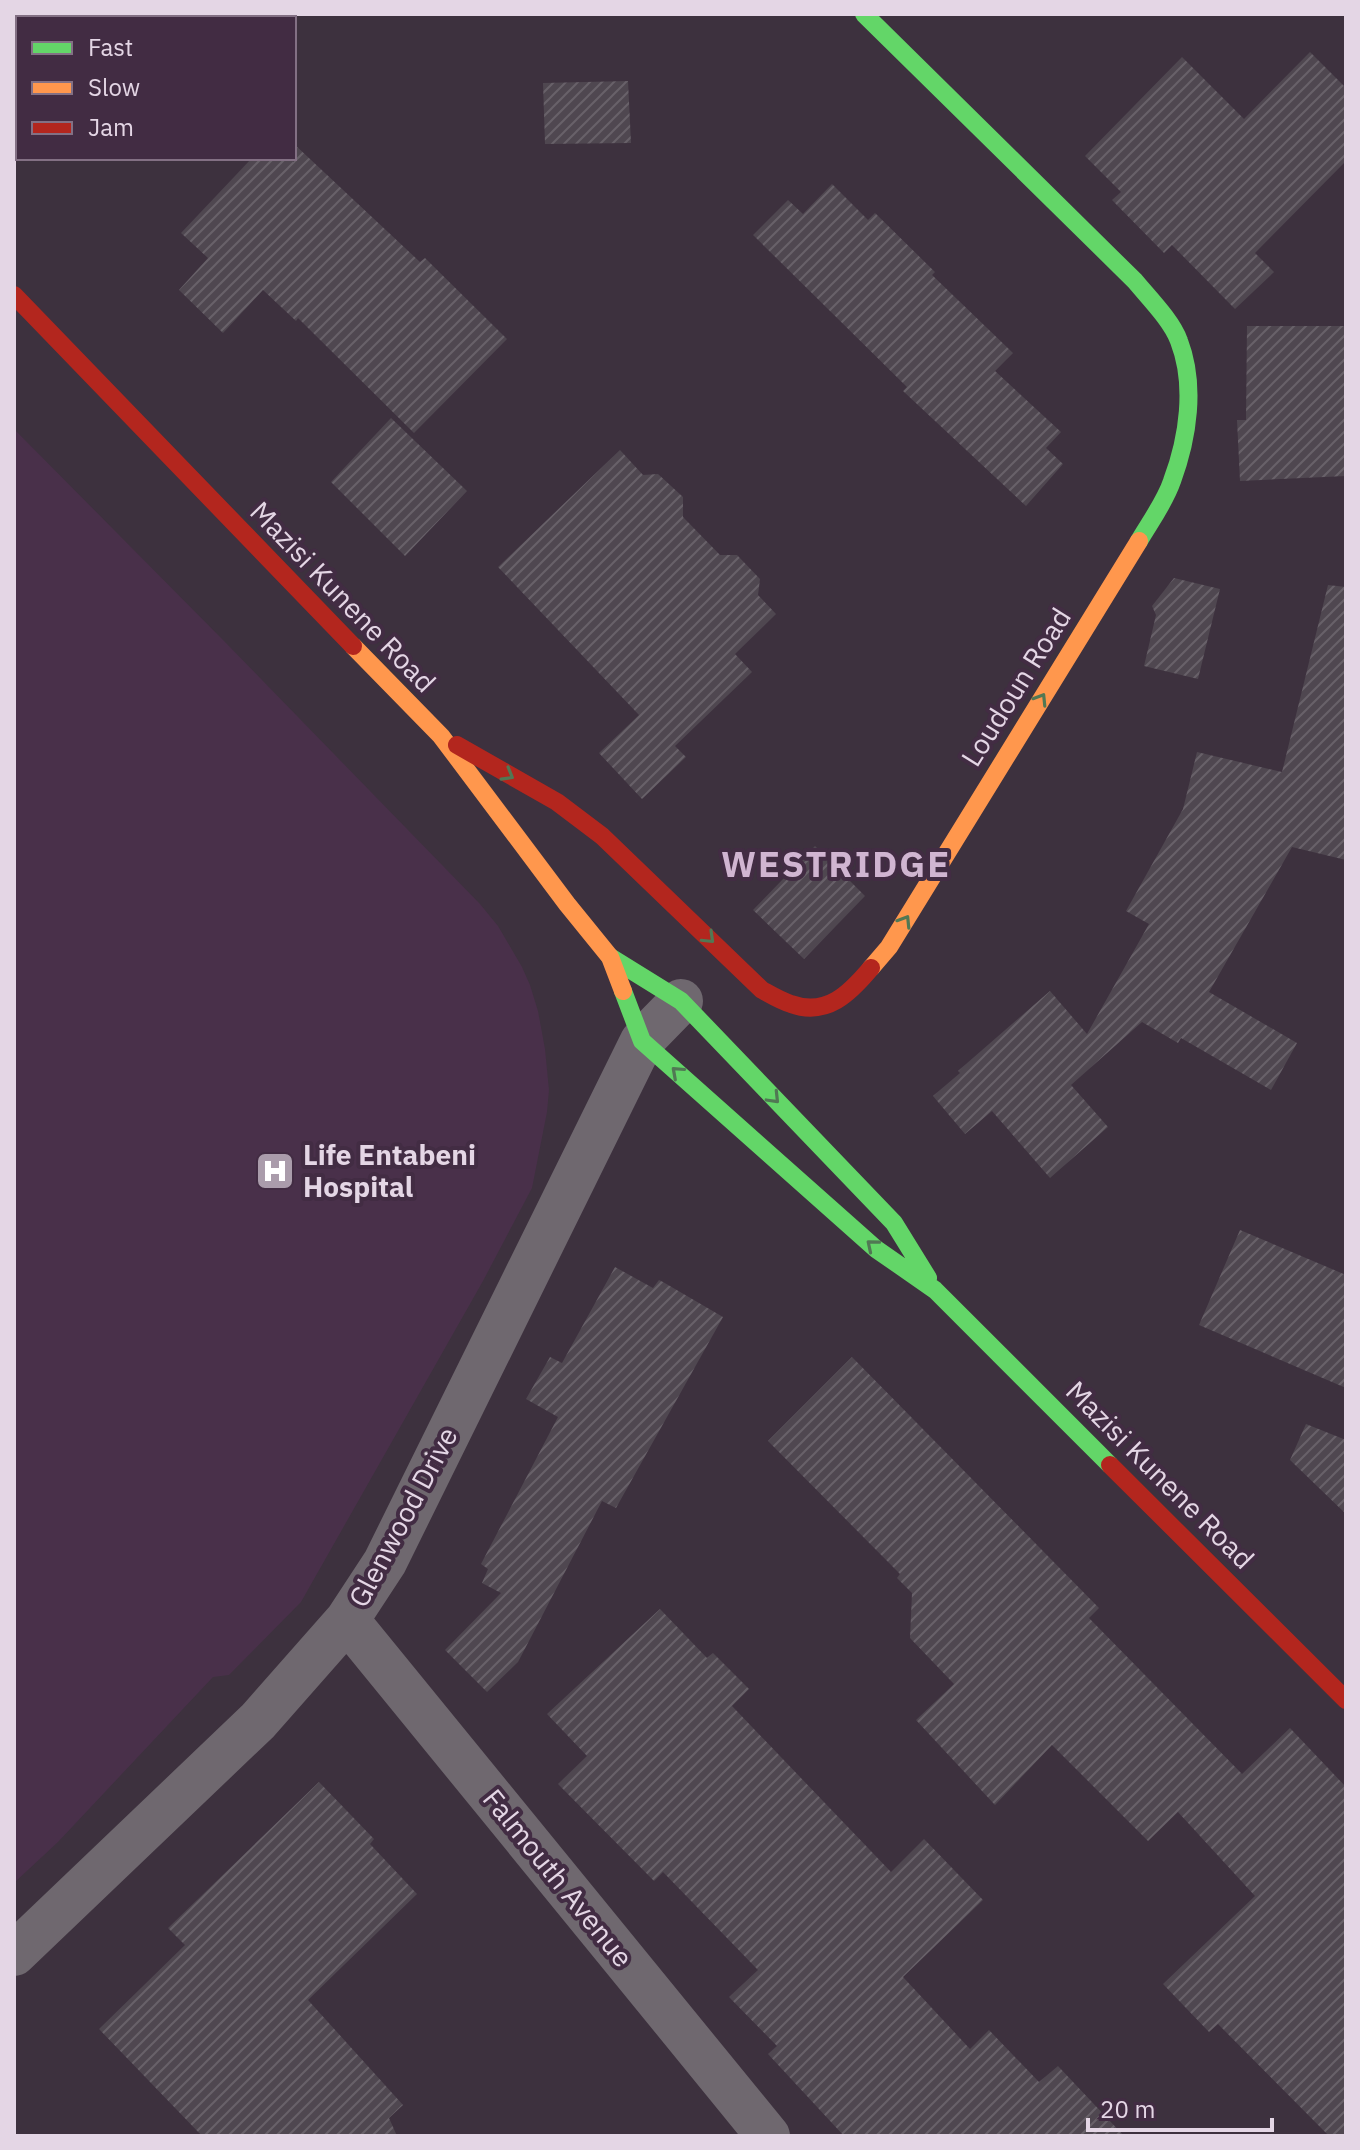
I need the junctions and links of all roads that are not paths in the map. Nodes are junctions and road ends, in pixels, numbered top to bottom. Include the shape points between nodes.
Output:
1 (864, 14) edge
2 (14, 295) edge
3 (441, 736) junction
4 (610, 957) junction
5 (681, 1001) junction
6 (642, 1041) junction
7 (935, 1290) junction
8 (347, 1620) junction
9 (1346, 1700) edge
10 (14, 1954) edge
11 (768, 2136) edge

3 -> 1 street, Loudoun Road via 557,802 602,836 762,990 792,1005 836,1003 889,947 1132,552 1172,483 1188,421 1188,375 1179,339 1135,281
2 - 3 street, Mazisi Kunene Road
3 - 4 street, Mazisi Kunene Road
4 - 5 street, Mazisi Kunene Road
4 - 6 street, Mazisi Kunene Road
5 - 6 street, Glenwood Drive
5 -> 7 street, Mazisi Kunene Road via 894,1223
7 -> 6 street, Mazisi Kunene Road via 876,1249
6 - 8 street, Glenwood Drive via 385,1562
7 - 9 street, Mazisi Kunene Road
8 - 10 street, Glenwood Drive via 258,1721
8 - 11 street, Falmouth Avenue

